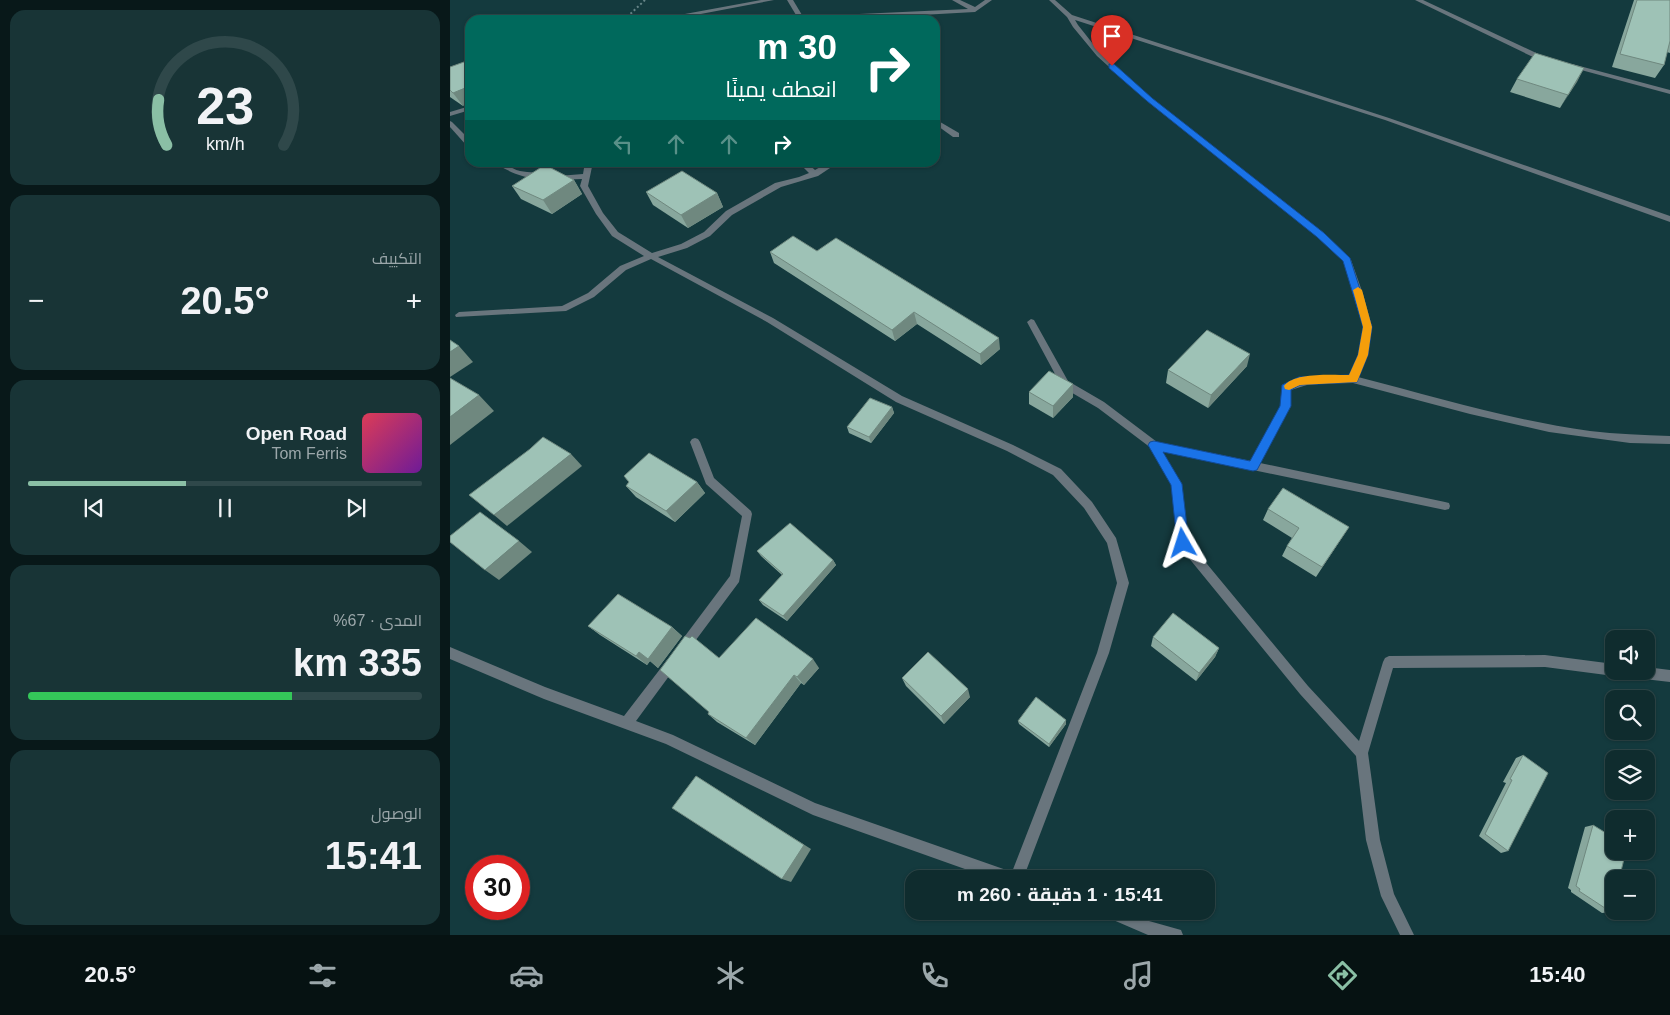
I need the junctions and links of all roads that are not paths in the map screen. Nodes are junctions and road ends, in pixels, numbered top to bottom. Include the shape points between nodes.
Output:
1 (771, 0) edge
2 (790, 0) edge
3 (955, 0) edge
4 (989, 0) edge
5 (1052, 0) edge
6 (1418, 0) edge
7 (975, 10) junction
8 (690, 15) edge
9 (799, 15) edge
10 (878, 15) edge
11 (1070, 16) junction
12 (1554, 61) edge
13 (1564, 64) edge
14 (1670, 87) edge
15 (1660, 89) junction
16 (1670, 92) edge
17 (465, 110) edge
18 (450, 114) edge
19 (450, 123) edge
20 (940, 124) edge
21 (956, 135) dead end
22 (465, 139) edge
23 (507, 167) edge
24 (588, 167) edge
25 (807, 167) edge
26 (827, 167) edge
27 (815, 174) junction
28 (587, 176) junction
29 (1670, 219) edge
30 (651, 256) junction
31 (458, 315) dead end
32 (1031, 322) dead end
33 (1353, 379) junction
34 (1670, 440) edge
35 (694, 442) dead end
36 (1154, 445) junction
37 (1253, 466) junction
38 (1445, 506) dead end
39 (450, 653) edge
40 (1605, 669) edge
41 (1655, 674) edge
42 (1670, 676) edge
43 (627, 723) junction
44 (1362, 753) junction
45 (989, 870) edge
46 (1019, 870) edge
47 (1130, 920) edge
48 (1176, 935) edge
49 (1407, 935) edge

1 - 8 street
2 - 9 street
3 - 7 street
4 - 7 street
5 - 11 street
6 - 12 street via 1535,56
7 - 10 street
11 - 29 street via 1377,116
11 - 33 street via 1099,55 1149,100 1321,235 1347,260 1368,327 1363,355
13 - 15 street
14 - 15 street
15 - 16 street
17 - 18 street
19 - 22 street
20 - 21 street
23 - 28 street via 518,173 562,179
24 - 28 street
25 - 27 street
26 - 27 street
27 - 30 street via 778,185 729,213 706,234 684,246
28 - 30 street via 584,186 615,234
30 - 31 street via 623,268 591,295 563,309
30 - 46 street via 770,320 899,399 1057,472 1088,505 1112,541 1123,583 1103,653
32 - 36 street via 1065,384 1101,405
33 - 34 street via 1550,428 1642,440
33 - 37 street via 1299,381 1286,388 1286,406
35 - 43 street via 710,481 747,514 735,578
36 - 37 street
36 - 44 street via 1176,484 1183,543 1304,690
37 - 38 street
39 - 43 street via 544,693
40 - 44 street via 1545,661 1388,662
41 - 42 street
43 - 45 street via 669,739 813,809
44 - 49 street via 1374,840 1388,896
47 - 48 street

